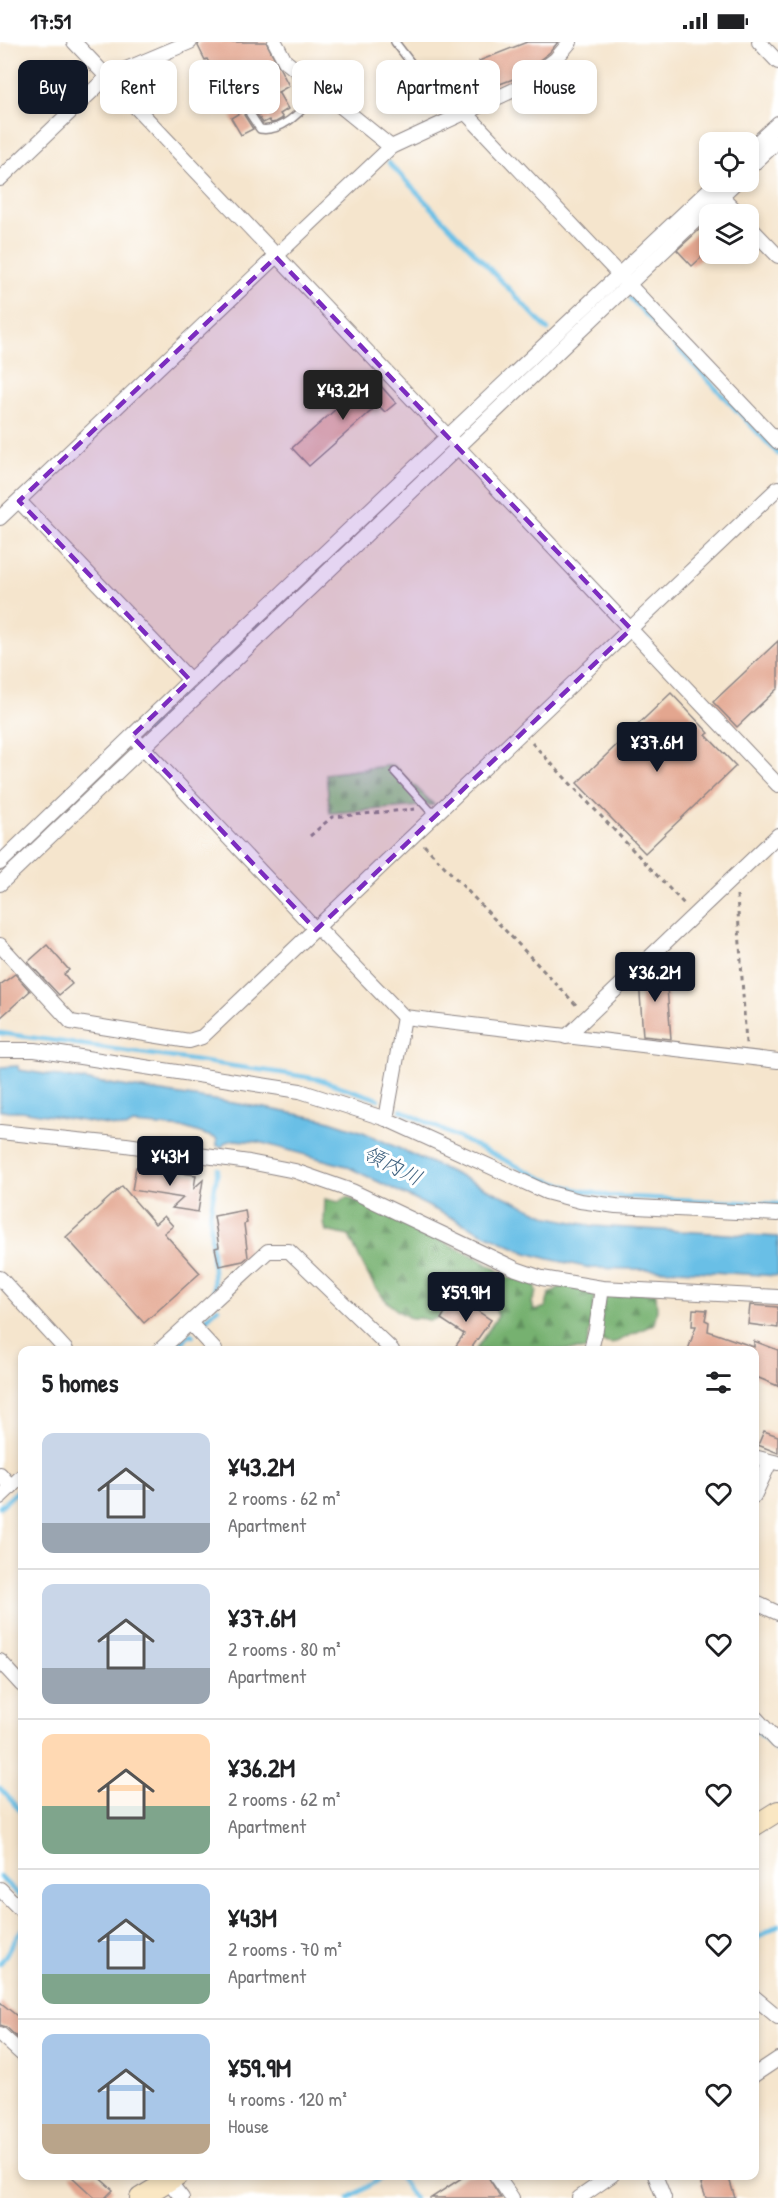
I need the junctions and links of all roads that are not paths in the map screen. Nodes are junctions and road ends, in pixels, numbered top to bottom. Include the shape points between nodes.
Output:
1 (74, 42) edge
2 (190, 42) edge
3 (275, 42) edge
4 (395, 42) edge
5 (570, 42) edge
6 (759, 42) edge
7 (147, 60) edge
8 (778, 62) edge
9 (292, 67) edge
10 (100, 70) edge
11 (100, 84) edge
12 (142, 114) edge
13 (250, 114) dead end
14 (297, 114) edge
15 (350, 114) edge
16 (459, 115) junction
17 (778, 123) edge
18 (759, 141) edge
19 (778, 141) edge
20 (391, 147) junction
21 (759, 159) edge
22 (0, 179) edge
23 (707, 192) edge
24 (725, 192) edge
25 (721, 196) junction
26 (729, 204) edge
27 (759, 236) edge
28 (778, 256) edge
29 (276, 257) junction
30 (624, 279) junction
31 (452, 442) junction
32 (778, 442) edge
33 (778, 488) edge
34 (19, 501) junction
35 (0, 518) edge
36 (631, 629) junction
37 (190, 680) junction
38 (132, 735) junction
39 (143, 747) junction
40 (395, 772) dead end
41 (778, 785) edge
42 (431, 812) junction
43 (778, 835) edge
44 (0, 863) edge
45 (0, 884) edge
46 (316, 929) junction
47 (0, 945) edge
48 (404, 1017) junction
49 (566, 1037) junction
50 (0, 1050) edge
51 (778, 1061) edge
52 (386, 1119) junction
53 (0, 1132) edge
54 (778, 1214) edge
55 (0, 1278) edge
56 (602, 1288) junction
57 (778, 1297) edge
58 (190, 1323) junction
59 (62, 1346) edge
60 (164, 1346) edge
61 (211, 1346) edge
62 (388, 1346) edge
63 (592, 1346) edge
64 (759, 1458) edge
65 (774, 1462) edge
66 (0, 1474) edge
67 (18, 1480) edge
68 (11, 1487) junction
69 (759, 1488) edge
70 (0, 1497) edge
71 (759, 1604) edge
72 (778, 1613) edge
73 (0, 1661) edge
74 (18, 1681) edge
75 (759, 1721) edge
76 (778, 1742) edge
77 (778, 1811) edge
78 (759, 1823) edge
79 (0, 1889) edge
80 (18, 1907) edge
81 (759, 2001) edge
82 (778, 2017) edge
83 (0, 2034) edge
84 (18, 2050) edge
85 (778, 2059) edge
86 (759, 2072) edge
87 (166, 2180) edge
88 (172, 2180) edge
89 (499, 2180) edge
90 (605, 2180) edge
91 (657, 2180) edge
92 (140, 2198) edge
93 (182, 2198) edge
94 (512, 2198) edge
95 (579, 2198) edge
96 (664, 2198) edge

1 - 10 street
2 - 7 street
3 - 9 street
4 - 16 lane
5 - 16 street via 556,59 516,89
6 - 8 street
11 - 22 street
12 - 29 street
13 - 14 lane via 260,129 267,130
15 - 20 street
16 - 20 street
16 - 30 street
17 - 18 street
19 - 21 street
20 - 29 street
23 - 30 street
24 - 25 street
25 - 26 street
25 - 30 street
27 - 28 street
29 - 31 street
29 - 34 street
30 - 31 street
30 - 32 street
31 - 36 street
31 - 37 street
31 - 39 street
33 - 36 street
34 - 35 street
34 - 37 street
36 - 41 street
36 - 42 street via 522,733
37 - 38 street
38 - 39 street
38 - 44 street
39 - 45 street
39 - 46 street
40 - 42 lane
42 - 46 street via 415,835
43 - 49 street
46 - 47 street via 202,1037 189,1041 70,1022
46 - 48 street
48 - 49 street
48 - 52 street
49 - 51 street
50 - 52 street via 35,1050 300,1091
52 - 54 street via 546,1192 580,1201
53 - 56 street via 171,1151 295,1172 352,1191 516,1269 542,1278
55 - 59 street
56 - 57 street
56 - 63 street
58 - 60 street
58 - 61 street
58 - 62 street via 268,1251 289,1251
64 - 65 street
65 - 69 street
66 - 68 street
67 - 68 street
68 - 70 street
71 - 72 street
73 - 74 street
75 - 76 street
77 - 78 main road
79 - 80 street
81 - 82 street
83 - 84 street
85 - 86 street
87 - 92 main road
88 - 93 street
89 - 94 street
90 - 95 street
91 - 96 street

